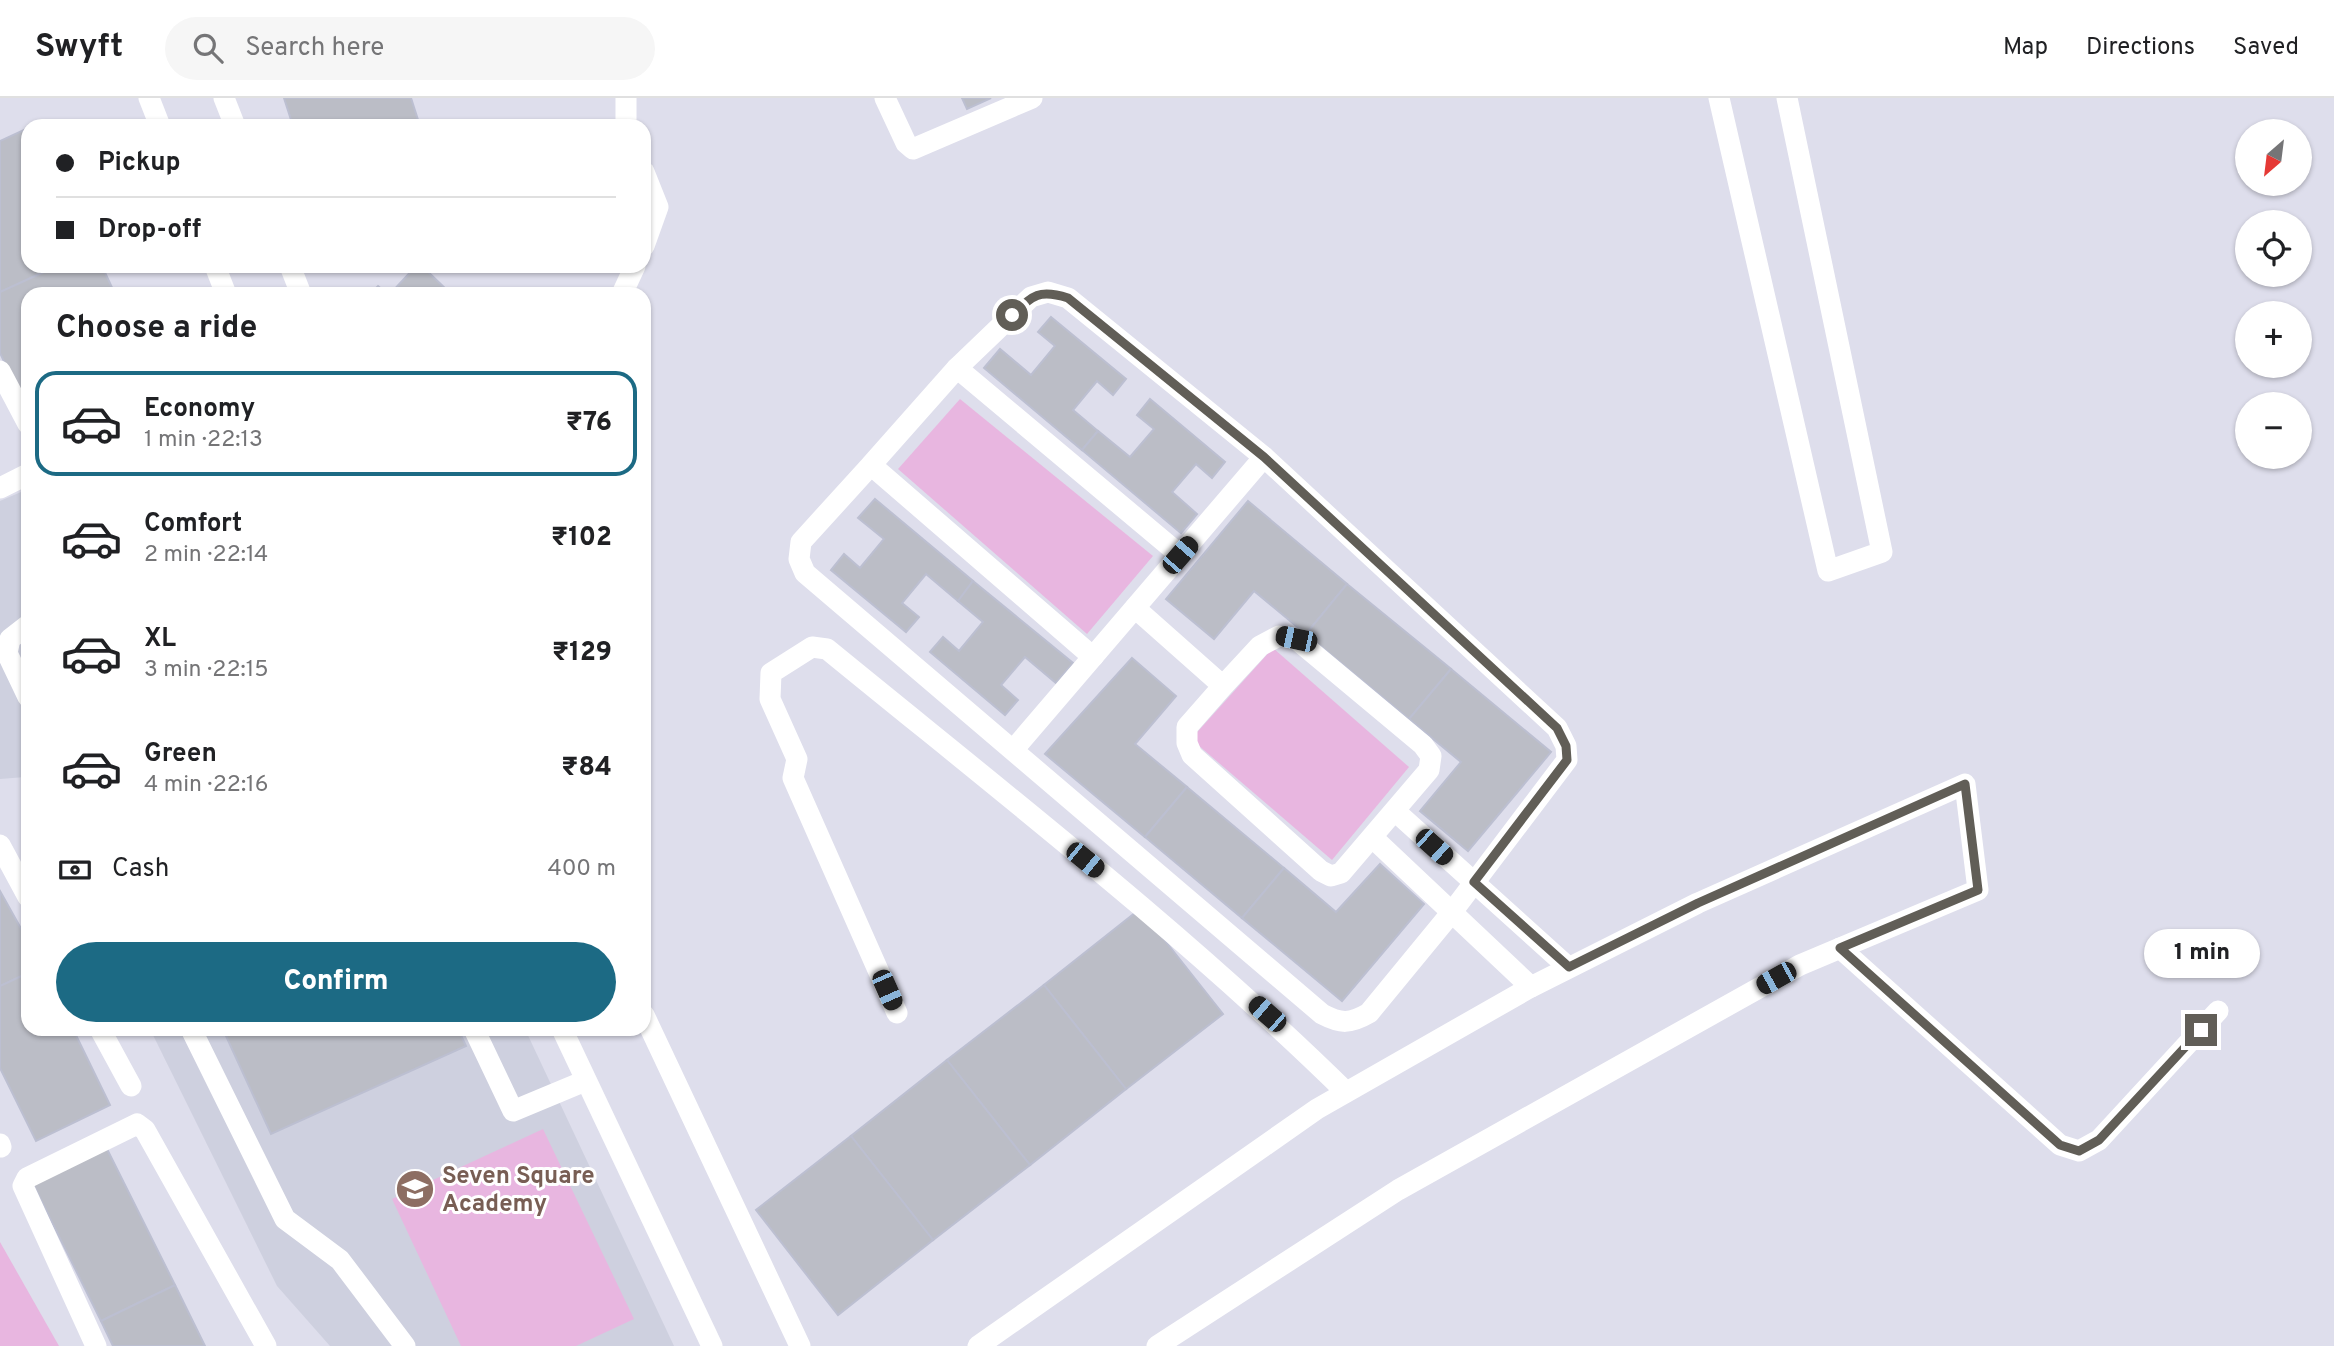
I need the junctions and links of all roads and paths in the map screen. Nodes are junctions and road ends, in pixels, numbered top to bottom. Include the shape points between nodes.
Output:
1 (149, 98) edge
2 (223, 98) edge
3 (626, 98) edge
4 (885, 98) edge
5 (1032, 98) edge
6 (1719, 98) edge
7 (1787, 98) edge
8 (157, 119) edge
9 (231, 119) edge
10 (626, 119) edge
11 (651, 190) edge
12 (651, 226) edge
13 (957, 368) junction
14 (0, 371) edge
15 (21, 411) edge
16 (1264, 457) junction
17 (871, 465) junction
18 (21, 478) edge
19 (0, 488) edge
20 (1180, 555) junction
21 (1135, 608) junction
22 (21, 630) edge
23 (1093, 657) junction
24 (21, 682) edge
25 (1223, 686) junction
26 (1014, 749) junction
27 (1395, 811) junction
28 (1373, 838) junction
29 (0, 845) edge
30 (1474, 882) junction
31 (21, 884) edge
32 (1452, 912) junction
33 (1840, 948) junction
34 (1569, 967) junction
35 (1531, 987) junction
36 (2218, 1012) dead end
37 (897, 1013) dead end
38 (651, 1030) edge
39 (104, 1036) edge
40 (194, 1036) edge
41 (477, 1036) edge
42 (565, 1036) edge
43 (585, 1081) junction
44 (131, 1086) dead end
45 (1346, 1092) junction
46 (96, 1346) edge
47 (266, 1346) edge
48 (405, 1346) edge
49 (712, 1346) edge
50 (800, 1346) edge
51 (978, 1346) edge
52 (1157, 1346) edge

1 - 8 street
2 - 9 street
3 - 10 street
4 - 5 street via 913,149
6 - 7 street via 1828,570 1882,552
11 - 12 street via 658,207
13 - 16 street via 1031,297 1048,292 1068,298
13 - 17 street
13 - 20 street
14 - 15 street
16 - 20 street
16 - 30 street via 1562,737 1567,760
17 - 23 street
17 - 26 street via 801,542 799,559 805,573
18 - 19 street
20 - 21 street
21 - 23 street
21 - 25 street
22 - 24 street via 10,639 7,653
23 - 26 street
25 - 27 street via 1260,646 1279,636 1296,639 1423,745 1430,756 1429,769
25 - 28 street via 1187,727 1192,755 1331,876 1341,873
26 - 32 street via 1322,1014 1337,1022 1352,1023 1369,1013
27 - 28 street
27 - 30 street
28 - 32 street
29 - 31 street
30 - 32 street
30 - 34 street
32 - 35 street
33 - 34 street via 1978,890 1965,784 1698,903
33 - 36 street via 2060,1145 2079,1151 2099,1140
33 - 52 street via 1788,972 1398,1190
34 - 35 street
35 - 45 street
37 - 45 street via 793,778 797,759 770,699 771,673 812,646 827,649 1129,895 1267,1014
38 - 50 street
39 - 44 street
40 - 48 street via 285,1220 340,1261
41 - 43 street via 513,1111
42 - 43 street
43 - 49 street
45 - 51 street
46 - 47 street via 23,1186 27,1178 137,1124 145,1130

